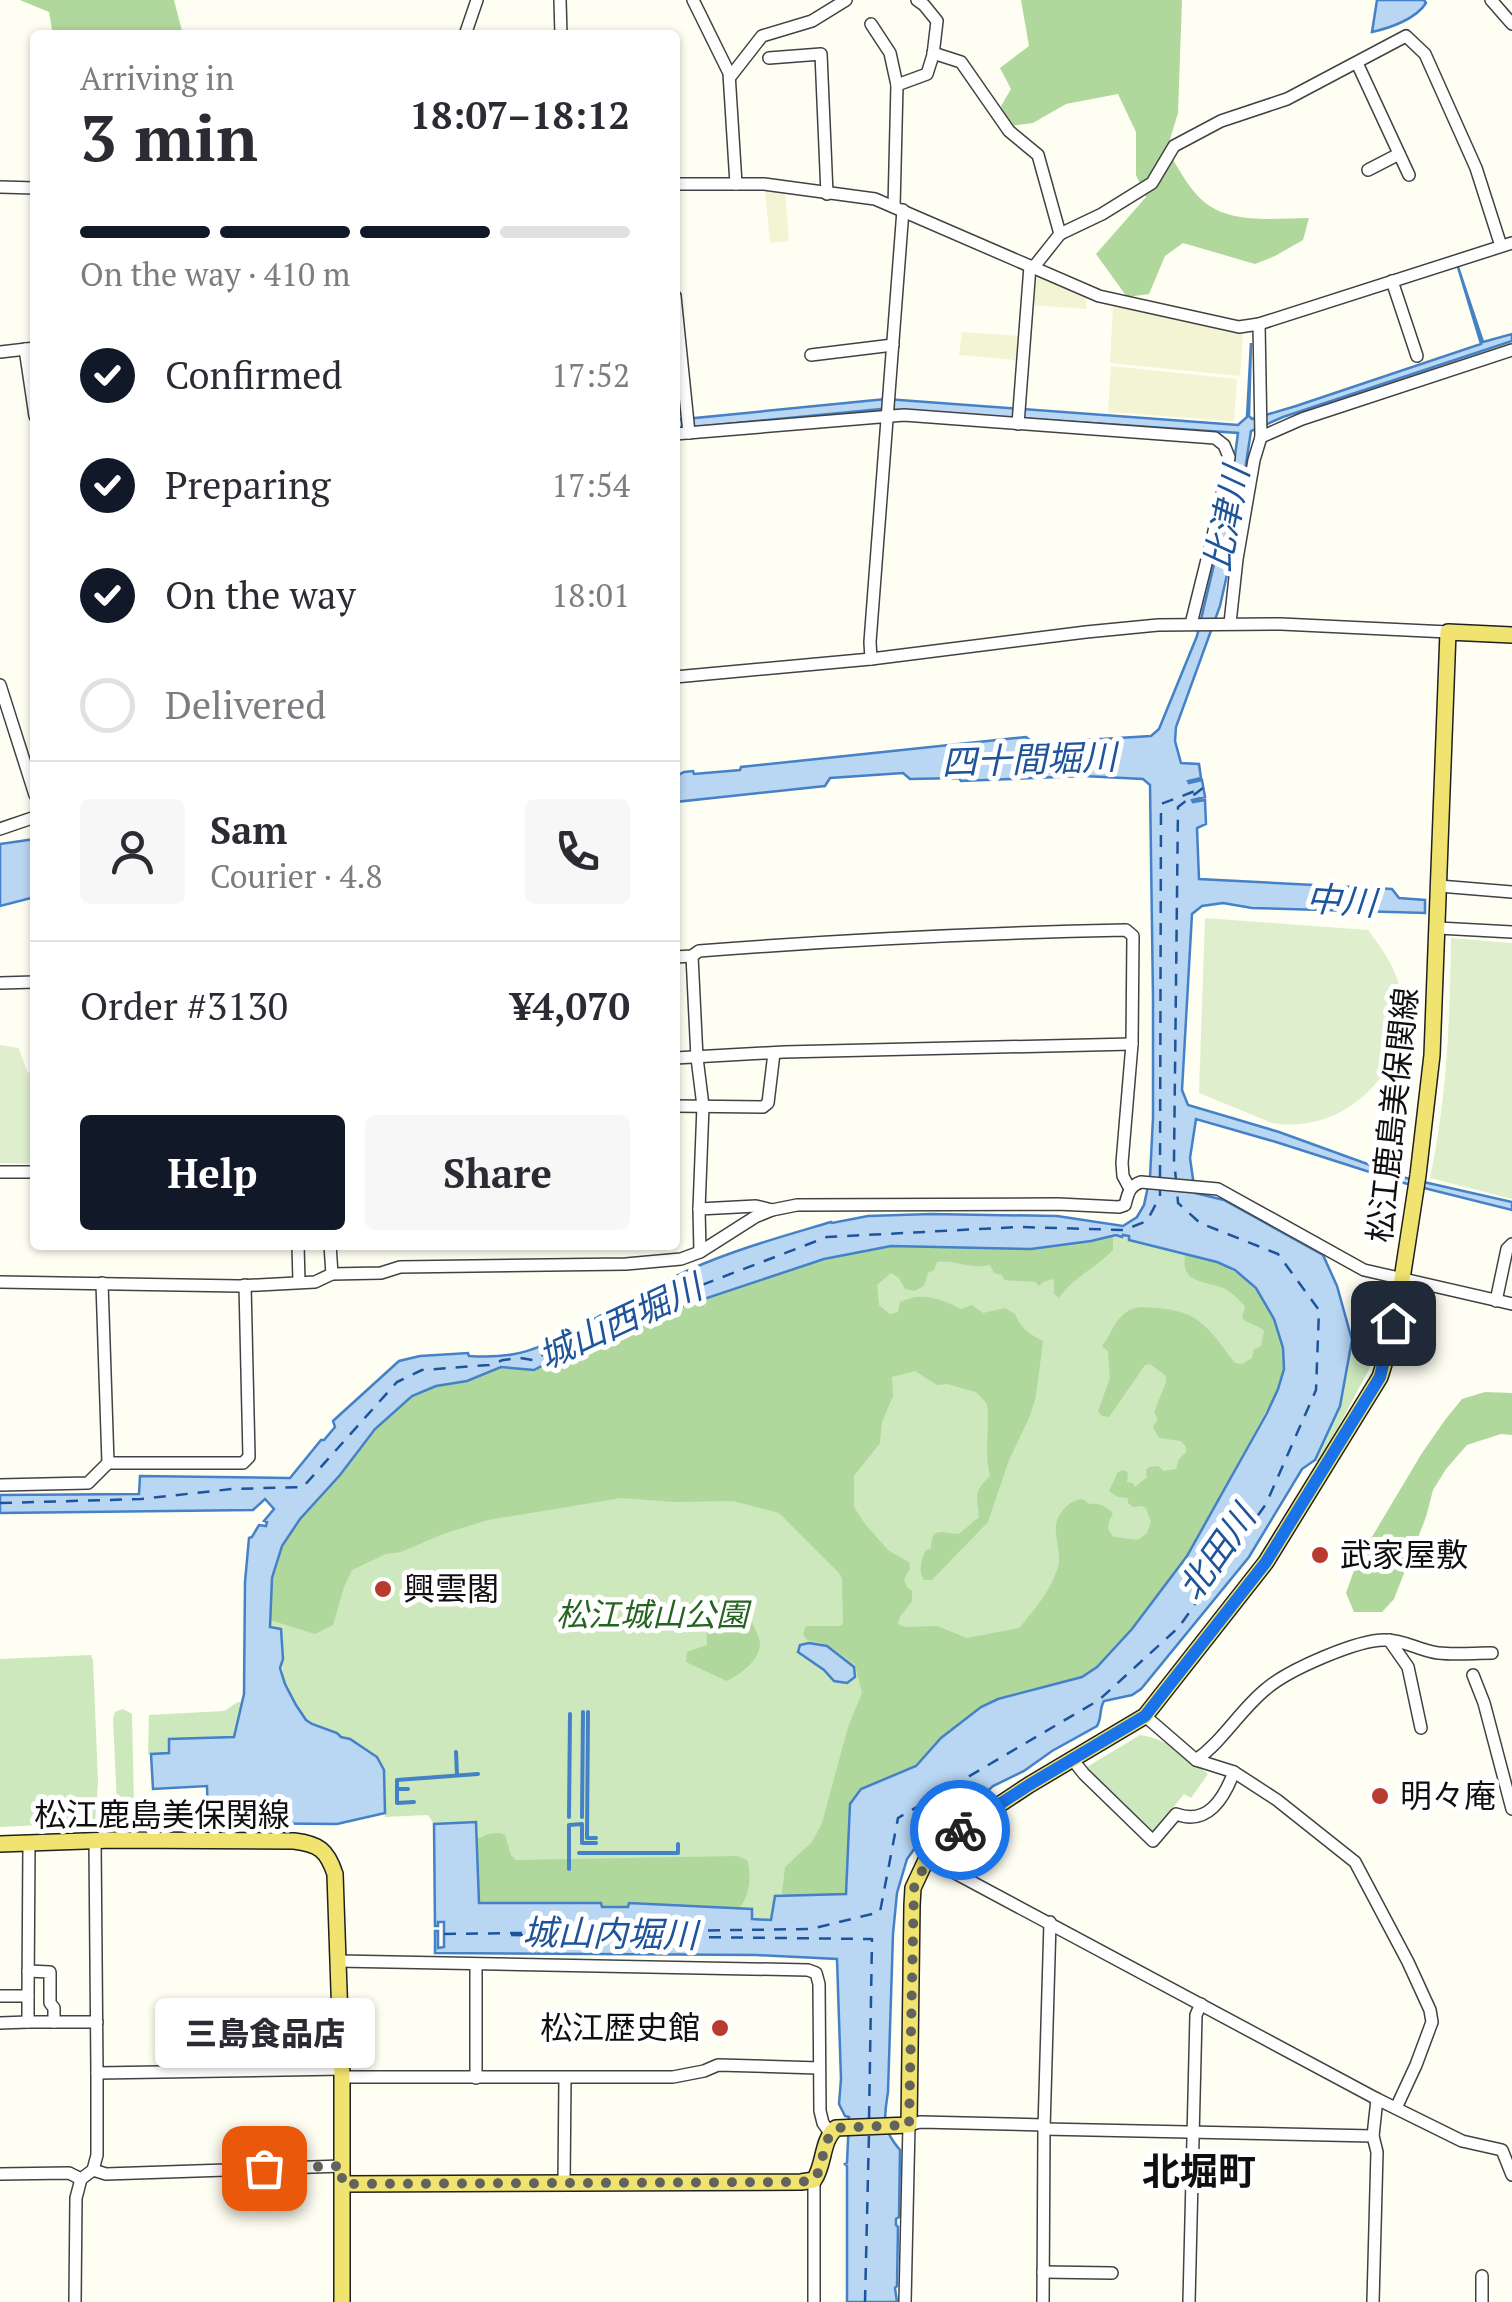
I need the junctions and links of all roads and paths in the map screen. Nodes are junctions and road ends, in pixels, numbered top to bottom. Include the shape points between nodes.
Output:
1 (476, 0) edge
2 (560, 0) edge
3 (693, 0) edge
4 (846, 0) edge
5 (917, 0) edge
6 (1491, 0) edge
7 (871, 24) dead end
8 (1512, 24) edge
9 (467, 30) edge
10 (561, 30) edge
11 (933, 53) junction
12 (768, 58) dead end
13 (1357, 63) junction
14 (730, 77) junction
15 (897, 85) junction
16 (1400, 154) junction
17 (1368, 170) dead end
18 (1409, 174) dead end
19 (680, 184) edge
20 (736, 184) junction
21 (0, 188) edge
22 (30, 188) edge
23 (827, 194) junction
24 (898, 208) junction
25 (1060, 234) junction
26 (1506, 244) edge
27 (1032, 267) junction
28 (1392, 281) junction
29 (1258, 324) junction
30 (680, 343) edge
31 (893, 345) junction
32 (30, 348) edge
33 (1512, 350) edge
34 (0, 352) edge
35 (811, 355) dead end
36 (1417, 356) dead end
37 (888, 408) junction
38 (1019, 417) junction
39 (689, 427) junction
40 (680, 432) edge
41 (1261, 433) junction
42 (1224, 623) junction
43 (1194, 624) junction
44 (1448, 632) junction
45 (1512, 635) edge
46 (871, 660) junction
47 (680, 677) edge
48 (0, 686) edge
49 (30, 779) edge
50 (30, 819) edge
51 (0, 829) edge
52 (1439, 888) junction
53 (1512, 892) edge
54 (1438, 926) junction
55 (1512, 932) edge
56 (692, 956) junction
57 (680, 957) edge
58 (30, 982) edge
59 (0, 984) edge
60 (1132, 1044) junction
61 (774, 1053) junction
62 (680, 1058) edge
63 (696, 1058) junction
64 (680, 1106) edge
65 (703, 1106) junction
66 (0, 1172) edge
67 (30, 1172) edge
68 (1130, 1190) junction
69 (699, 1209) junction
70 (772, 1210) junction
71 (1512, 1244) edge
72 (298, 1250) edge
73 (330, 1250) edge
74 (700, 1252) junction
75 (332, 1274) junction
76 (1402, 1279) junction
77 (0, 1282) edge
78 (299, 1282) junction
79 (102, 1283) junction
80 (245, 1285) junction
81 (1496, 1301) junction
82 (1512, 1304) edge
83 (108, 1464) junction
84 (0, 1485) edge
85 (1389, 1640) junction
86 (1492, 1654) dead end
87 (1473, 1675) dead end
88 (1145, 1716) junction
89 (1421, 1728) dead end
90 (1072, 1759) junction
91 (1196, 1760) junction
92 (1234, 1772) junction
93 (1512, 1809) edge
94 (95, 1841) junction
95 (28, 1843) junction
96 (0, 1844) edge
97 (928, 1858) junction
98 (1050, 1922) junction
99 (338, 1961) junction
100 (476, 1965) junction
101 (28, 1971) junction
102 (0, 1996) edge
103 (28, 1996) junction
104 (1201, 2004) junction
105 (28, 2022) junction
106 (54, 2022) junction
107 (97, 2022) junction
108 (0, 2023) edge
109 (819, 2068) junction
110 (98, 2072) junction
111 (342, 2073) junction
112 (476, 2078) junction
113 (565, 2078) junction
114 (1376, 2099) junction
115 (1396, 2108) junction
116 (909, 2125) junction
117 (1044, 2127) junction
118 (836, 2129) junction
119 (1192, 2131) junction
120 (1373, 2136) junction
121 (1507, 2148) edge
122 (342, 2166) junction
123 (93, 2170) junction
124 (0, 2174) edge
125 (1512, 2174) edge
126 (82, 2178) junction
127 (814, 2180) junction
128 (564, 2183) junction
129 (342, 2184) junction
130 (1044, 2272) junction
131 (1112, 2273) dead end
132 (1482, 2276) dead end
133 (75, 2302) edge
134 (342, 2302) edge
135 (814, 2302) edge
136 (905, 2302) edge
137 (1043, 2302) edge
138 (1188, 2302) edge
139 (1373, 2302) edge
140 (1482, 2302) edge

1 - 9 street
2 - 10 street
3 - 14 street
4 - 14 street via 812,21 762,36
5 - 11 street via 937,21
6 - 8 street
7 - 15 street via 890,53
11 - 15 street via 927,74
11 - 25 street via 961,62 1009,131 1038,156
12 - 23 street via 820,54
13 - 16 street
13 - 25 street via 1174,146 1152,183
13 - 26 street via 1406,36 1425,54
14 - 20 street
15 - 24 street
16 - 17 street
16 - 18 street
19 - 20 street
20 - 23 street
21 - 22 street
23 - 24 street
24 - 27 street
24 - 31 street
25 - 27 street
26 - 28 street
27 - 29 street via 1099,296 1240,327
27 - 38 street
28 - 29 street
28 - 36 street
29 - 41 street
30 - 39 street
31 - 35 street
31 - 37 street
32 - 34 street
33 - 41 street
37 - 38 street
37 - 39 street
37 - 46 street
38 - 43 street via 1224,444 1229,457
39 - 40 street
41 - 42 street
42 - 43 street
42 - 44 street
43 - 46 street
44 - 45 main road
44 - 52 main road, 松江鹿島美保関線
46 - 47 street
48 - 49 street
50 - 51 street
52 - 53 street
52 - 54 main road, 松江鹿島美保関線
54 - 55 street
54 - 76 main road, 松江鹿島美保関線 via 1432,1054
56 - 57 street
56 - 60 street via 769,945 1126,930 1133,936
56 - 63 street
58 - 59 street
60 - 61 street
60 - 68 street via 1122,1162
61 - 63 street
61 - 65 street via 763,1108
62 - 63 street
63 - 65 street
64 - 65 street
65 - 69 street
66 - 67 street
68 - 70 street via 1118,1208
68 - 76 street via 1141,1182 1218,1190 1364,1270
69 - 70 street
69 - 74 street
70 - 74 street
71 - 81 street
72 - 78 street
73 - 75 street
74 - 75 street via 626,1264
75 - 78 street
76 - 81 street
76 - 88 main road, 松江鹿島美保関線 via 1380,1377 1266,1562
77 - 79 street
78 - 80 street
79 - 80 street
79 - 83 street
80 - 83 street via 249,1457 243,1463
81 - 82 street
83 - 84 street via 88,1483
85 - 86 street via 1441,1653
85 - 89 street via 1408,1667
85 - 91 street via 1359,1644 1285,1676
87 - 93 street
88 - 90 main road, 松江鹿島美保関線
88 - 91 street
90 - 92 street via 1153,1841 1176,1814 1209,1812
90 - 97 main road, 松江鹿島美保関線
91 - 92 street
92 - 115 street via 1354,1862 1414,1976 1432,2022
94 - 95 main road, 松江鹿島美保関線
94 - 99 main road, 松江鹿島美保関線 via 315,1845 336,1874
94 - 107 street
95 - 96 main road, 松江鹿島美保関線
95 - 101 street
97 - 98 street
97 - 116 main road via 912,1905
98 - 104 street
98 - 117 street
99 - 100 street
99 - 111 main road, 松江鹿島美保関線
100 - 109 street via 808,1970 819,1984
100 - 112 street
101 - 103 street
101 - 106 street via 50,1972
102 - 103 street
103 - 105 street
104 - 114 street
104 - 119 street
105 - 106 street
105 - 108 street
106 - 107 street
107 - 110 street
109 - 113 street via 718,2065 673,2077
109 - 118 street via 823,2123
110 - 111 street
110 - 123 street
111 - 112 street
111 - 122 main road, 松江鹿島美保関線
112 - 113 street
113 - 128 street
114 - 115 street
114 - 120 street
115 - 121 street via 1462,2141
116 - 117 street
116 - 118 main road
116 - 136 street
117 - 119 street
117 - 130 street
118 - 127 main road
119 - 120 street
119 - 138 street
120 - 139 street
121 - 125 street
122 - 123 street
122 - 129 main road, 松江鹿島美保関線
123 - 126 street
124 - 126 street
126 - 133 street
127 - 128 main road
127 - 135 street
128 - 129 main road
129 - 134 main road, 松江鹿島美保関線
130 - 131 street
130 - 137 street
132 - 140 street

